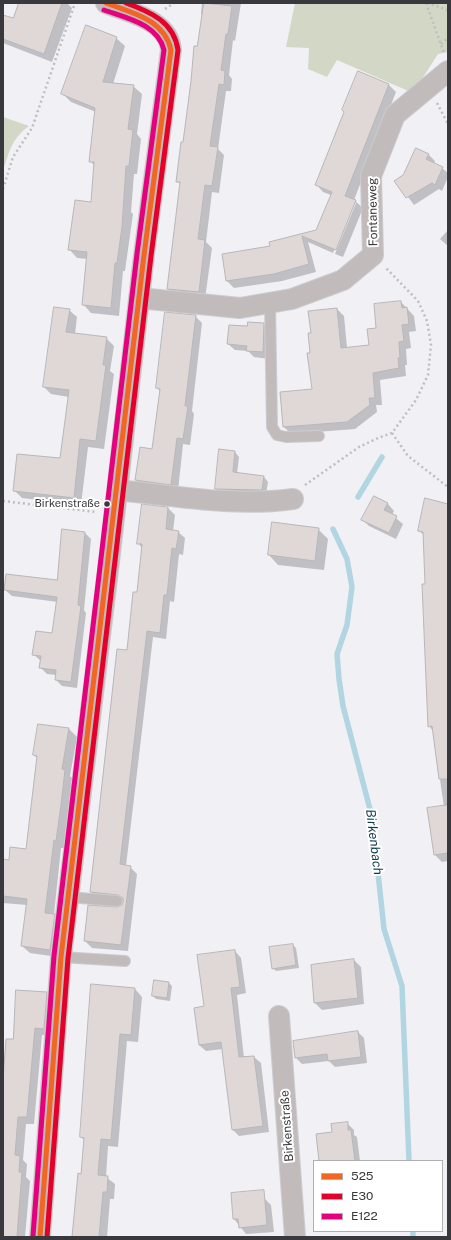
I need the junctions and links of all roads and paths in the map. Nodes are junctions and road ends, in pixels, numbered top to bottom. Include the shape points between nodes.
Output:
1 (75, 3) edge
2 (106, 3) edge
3 (426, 3) edge
4 (448, 10) edge
5 (448, 38) edge
6 (441, 44) junction
7 (446, 64) edge
8 (428, 89) junction
9 (448, 124) edge
10 (3, 189) edge
11 (373, 255) junction
12 (139, 298) junction
13 (270, 302) junction
14 (392, 433) junction
15 (319, 436) dead end
16 (448, 487) edge
17 (118, 490) junction
18 (294, 500) joint
19 (3, 501) edge
20 (115, 514) junction
21 (68, 897) junction
22 (117, 901) dead end
23 (61, 957) junction
24 (125, 961) dead end
25 (279, 1016) dead end
26 (40, 1237) edge
27 (295, 1237) edge

1 - 10 path via 32,128 13,157
2 - 12 street via 157,24 167,35 170,50
3 - 4 path
3 - 6 path
5 - 6 path
6 - 7 path
7 - 8 street, Fontaneweg
8 - 9 path
8 - 11 street, Fontaneweg via 395,116 371,176
11 - 13 street, Fontaneweg via 343,280 292,299
11 - 14 path via 418,301 426,320 430,345 428,375 416,400
12 - 13 street, Fontaneweg via 240,308
12 - 17 street
13 - 15 lane via 272,427 277,435 286,437
14 - 16 path via 408,456
14 - 18 path via 359,447 308,480
17 - 18 street via 227,502 264,504
17 - 20 street
19 - 20 path
20 - 21 street
21 - 22 lane
21 - 23 street
23 - 24 lane
23 - 26 street
25 - 27 street, Birkenstraße

